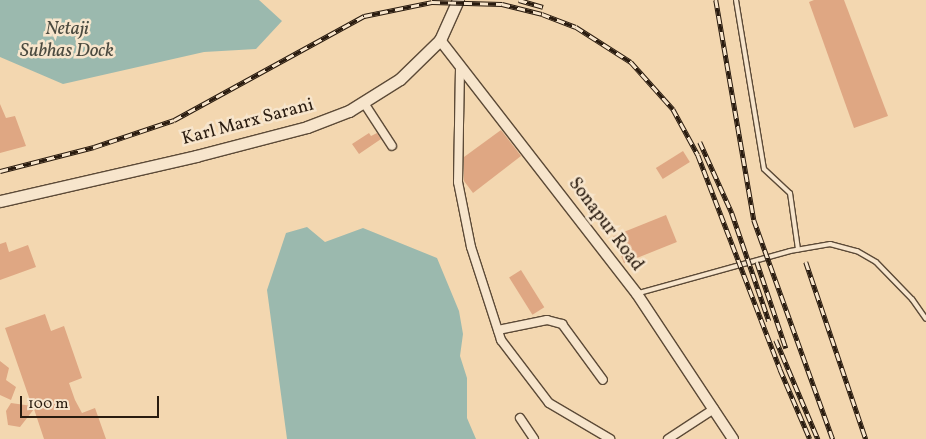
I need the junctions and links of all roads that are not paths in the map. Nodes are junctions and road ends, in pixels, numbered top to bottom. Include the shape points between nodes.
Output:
1 (458, 0) edge
2 (736, 0) edge
3 (440, 40) junction
4 (460, 68) junction
5 (364, 103) junction
6 (392, 146) dead end
7 (0, 202) edge
8 (798, 250) junction
9 (637, 294) junction
10 (926, 319) edge
11 (498, 330) junction
12 (603, 380) dead end
13 (714, 409) junction
14 (520, 418) dead end
15 (534, 439) edge
16 (610, 439) edge
17 (668, 439) edge
18 (733, 439) edge

1 - 3 main road, Karl Marx Sarani
2 - 8 lane via 764,169 790,193
3 - 4 street, Sonapur Road
3 - 5 main road, Karl Marx Sarani via 400,79
4 - 9 street, Sonapur Road via 553,182
4 - 11 street via 458,182 471,247
5 - 6 street
5 - 7 main road, Karl Marx Sarani via 298,129
8 - 9 lane
8 - 10 lane via 830,244 857,251 890,274
9 - 13 street, Sonapur Road
11 - 12 street via 547,320 562,324
11 - 16 street via 510,355 545,400
13 - 17 street
13 - 18 street, Sonapur Road
14 - 15 street

